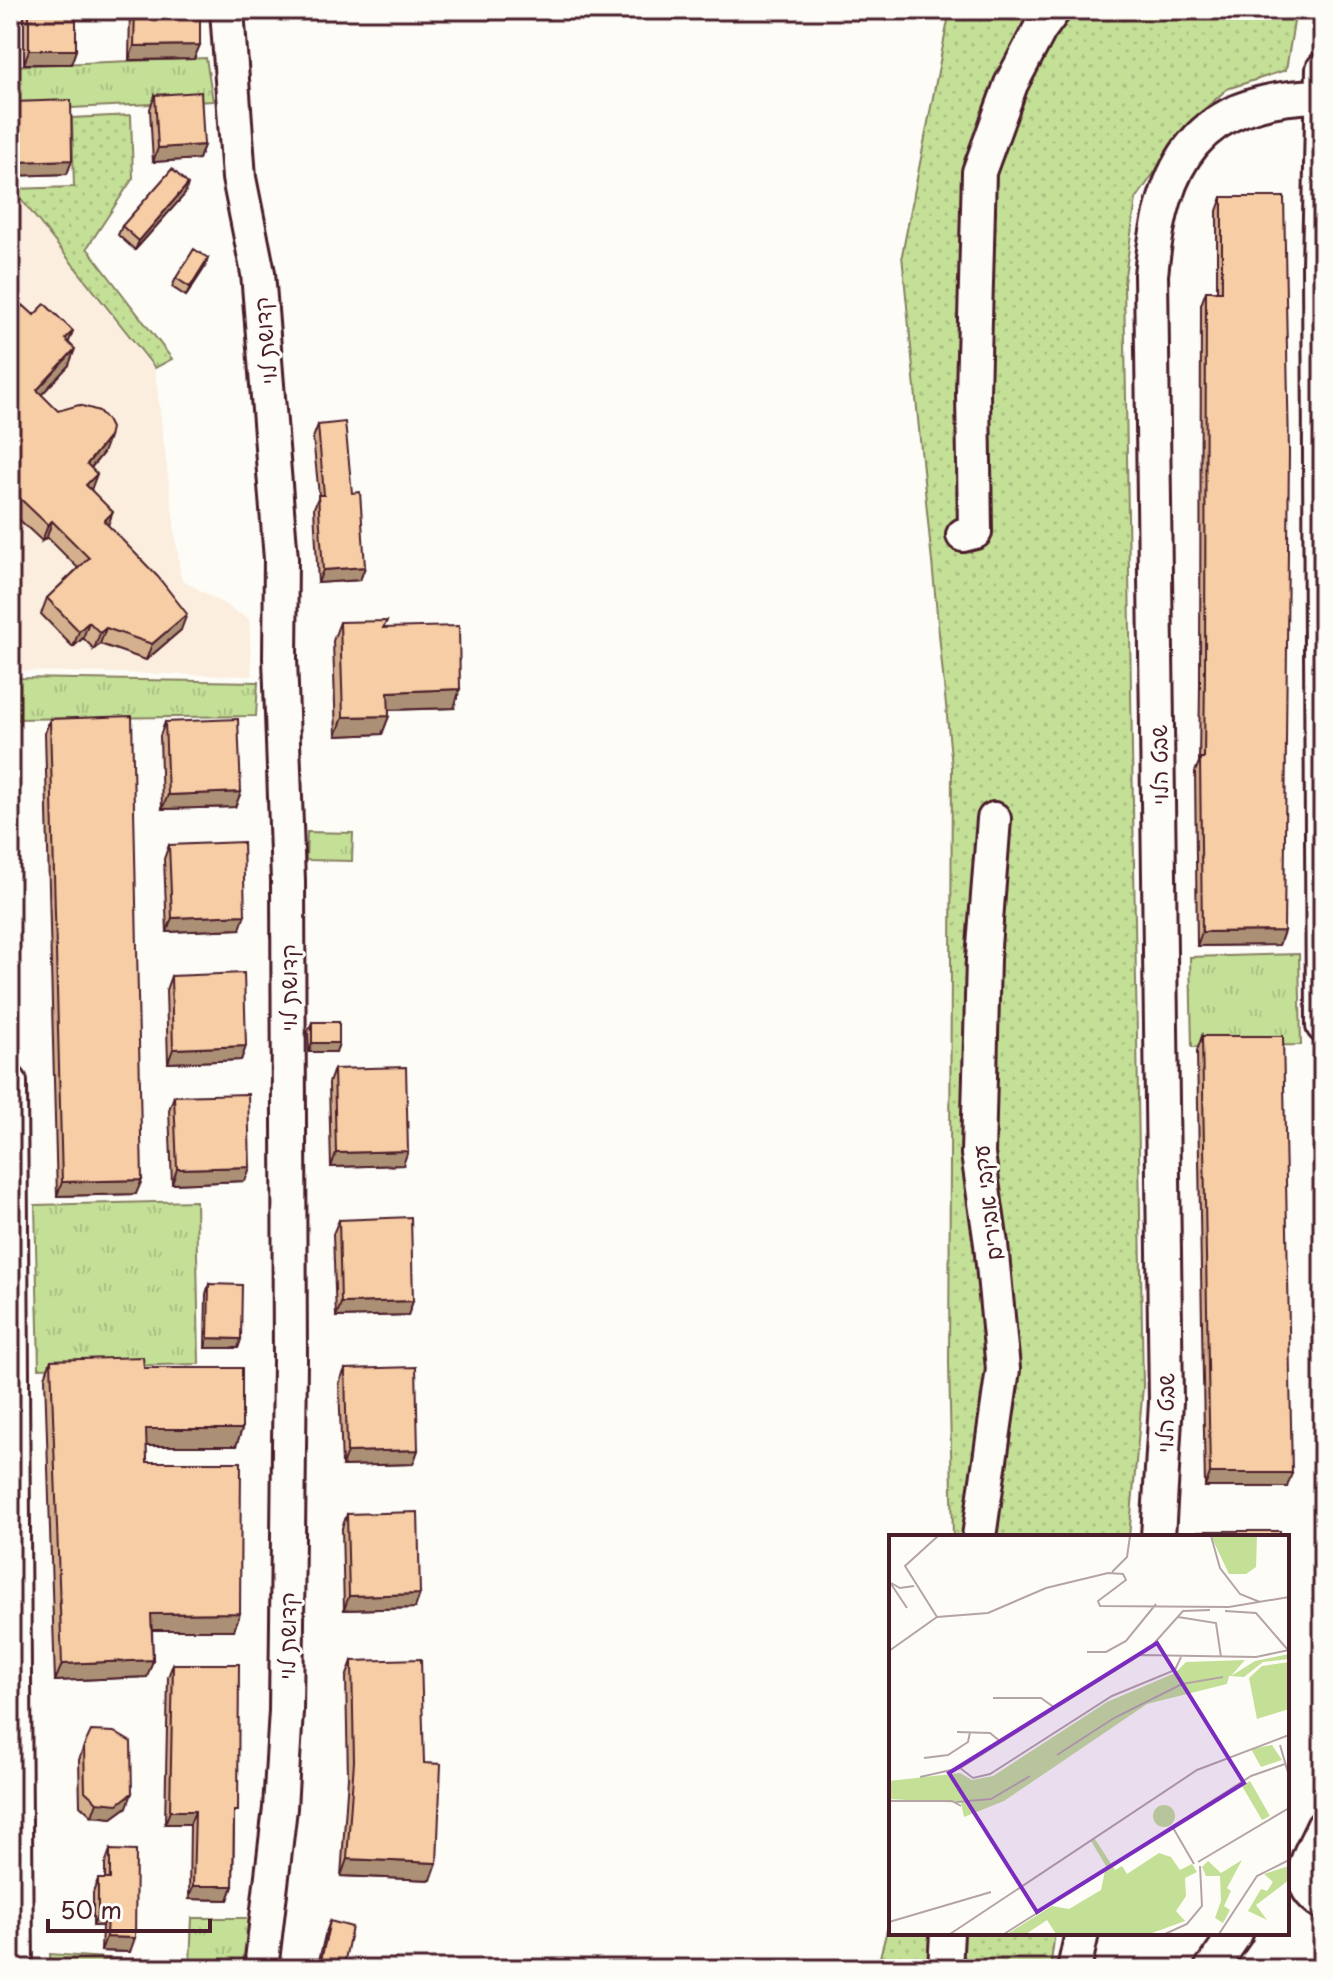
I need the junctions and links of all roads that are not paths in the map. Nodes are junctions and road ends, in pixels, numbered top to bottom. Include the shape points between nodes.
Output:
1 (227, 10) edge
2 (1054, 10) edge
3 (1322, 83) edge
4 (1322, 484) edge
5 (963, 535) dead end
6 (994, 819) dead end
7 (1323, 1002) edge
8 (1323, 1026) edge
9 (10, 1082) edge
10 (12, 1302) edge
11 (979, 1535) edge
12 (1158, 1535) edge
13 (1311, 1848) edge
14 (1308, 1900) edge
15 (947, 1935) edge
16 (1082, 1935) edge
17 (1235, 1935) edge
18 (16, 1969) edge
19 (261, 1969) edge
20 (945, 1969) edge
21 (1074, 1969) edge
22 (1211, 1969) edge

1 - 19 street, קדושת לוי via 239,178 258,273 281,559 287,866 286,1711
2 - 5 street via 1011,84 979,172 975,532
3 - 4 street
3 - 12 street, שבט הלוי via 1260,102 1214,124 1181,161 1160,212 1151,275 1166,1402
4 - 7 street
6 - 11 street, עקבי אבירים via 983,959 978,1154 1003,1369
7 - 8 street
9 - 10 street
10 - 18 street
13 - 14 street via 1305,1882
15 - 20 street
16 - 21 street
17 - 22 street

